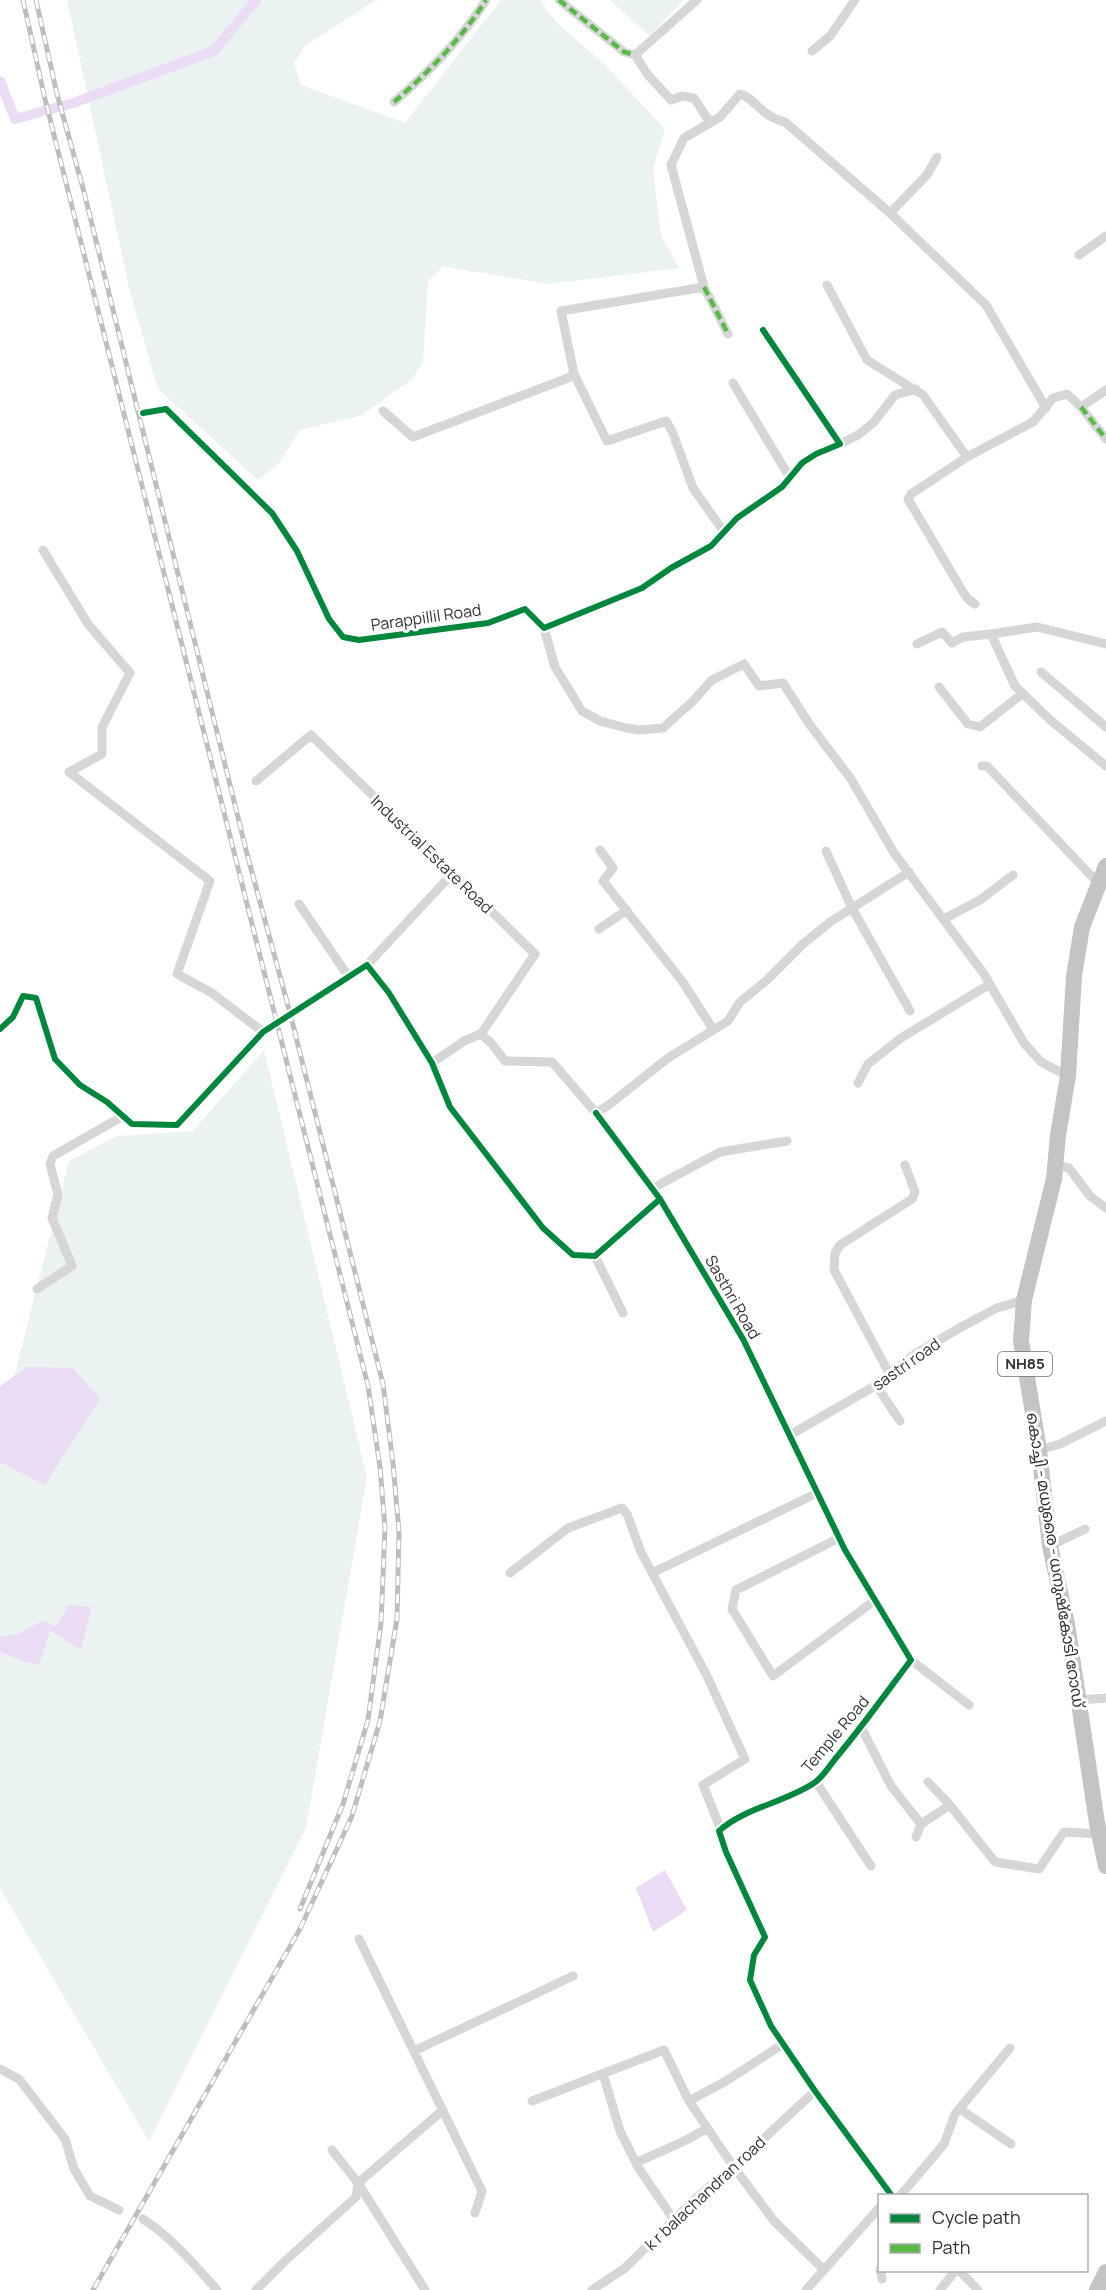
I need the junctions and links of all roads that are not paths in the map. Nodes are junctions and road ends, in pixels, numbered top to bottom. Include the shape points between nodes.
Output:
1 (486, 0) edge
2 (559, 0) edge
3 (697, 0) edge
4 (855, 0) edge
5 (812, 51) dead end
6 (634, 55) junction
7 (394, 102) dead end
8 (712, 121) junction
9 (937, 157) dead end
10 (890, 213) junction
11 (1106, 236) edge
12 (1079, 255) dead end
13 (827, 285) dead end
14 (704, 287) junction
15 (763, 330) dead end
16 (728, 334) dead end
17 (574, 374) junction
18 (733, 383) dead end
19 (916, 389) junction
20 (1106, 390) edge
21 (1081, 407) junction
22 (1046, 408) junction
23 (383, 411) dead end
24 (143, 413) dead end
25 (1106, 439) edge
26 (840, 444) junction
27 (967, 457) junction
28 (790, 478) junction
29 (724, 532) junction
30 (43, 550) dead end
31 (975, 604) dead end
32 (544, 628) junction
33 (991, 634) junction
34 (917, 644) dead end
35 (1106, 644) edge
36 (1041, 672) dead end
37 (939, 687) dead end
38 (1023, 693) junction
39 (1106, 727) edge
40 (982, 766) dead end
41 (1106, 766) edge
42 (256, 781) dead end
43 (600, 850) dead end
44 (826, 851) dead end
45 (1106, 866) edge
46 (909, 872) junction
47 (453, 874) junction
48 (1013, 875) dead end
49 (1098, 883) junction
50 (299, 904) dead end
51 (852, 908) junction
52 (627, 910) junction
53 (944, 919) junction
54 (599, 929) dead end
55 (367, 965) junction
56 (348, 976) junction
57 (990, 984) junction
58 (910, 1011) dead end
59 (0, 1029) edge
60 (713, 1029) junction
61 (263, 1032) junction
62 (481, 1034) junction
63 (432, 1063) junction
64 (1068, 1076) junction
65 (858, 1083) dead end
66 (596, 1113) junction
67 (123, 1116) junction
68 (787, 1141) dead end
69 (1056, 1165) junction
70 (905, 1166) dead end
71 (653, 1188) junction
72 (660, 1199) junction
73 (1106, 1208) edge
74 (595, 1256) junction
75 (37, 1289) dead end
76 (1024, 1300) junction
77 (623, 1312) dead end
78 (890, 1375) junction
79 (876, 1385) junction
80 (900, 1421) dead end
81 (1106, 1421) edge
82 (790, 1435) junction
83 (1039, 1449) junction
84 (817, 1493) junction
85 (1084, 1529) dead end
86 (839, 1538) junction
87 (1050, 1546) junction
88 (510, 1573) dead end
89 (652, 1573) junction
90 (874, 1600) junction
91 (911, 1660) junction
92 (1106, 1698) edge
93 (1079, 1700) junction
94 (969, 1706) dead end
95 (861, 1727) junction
96 (816, 1782) junction
97 (928, 1782) dead end
98 (950, 1805) junction
99 (921, 1824) junction
100 (1101, 1828) edge
101 (721, 1830) junction
102 (916, 1838) dead end
103 (871, 1866) dead end
104 (1106, 1866) edge
105 (359, 1939) dead end
106 (573, 1976) dead end
107 (783, 2044) junction
108 (1010, 2048) dead end
109 (414, 2051) junction
110 (0, 2069) edge
111 (603, 2074) junction
112 (815, 2091) junction
113 (532, 2101) dead end
114 (689, 2101) junction
115 (960, 2109) junction
116 (443, 2110) junction
117 (707, 2128) junction
118 (1011, 2144) dead end
119 (332, 2150) dead end
120 (636, 2163) junction
121 (734, 2166) junction
122 (358, 2183) junction
123 (893, 2194) edge
124 (895, 2194) edge
125 (878, 2208) edge
126 (119, 2210) dead end
127 (475, 2213) dead end
128 (143, 2219) dead end
129 (674, 2220) junction
130 (823, 2269) junction
131 (957, 2272) edge
132 (959, 2272) edge
133 (1106, 2272) edge
134 (217, 2290) edge
135 (256, 2290) edge
136 (425, 2290) edge
137 (592, 2290) edge
138 (806, 2290) edge
139 (940, 2290) edge
140 (978, 2290) edge
141 (1097, 2290) edge

1 - 7 street via 424,76
2 - 6 street via 624,52
3 - 6 street
4 - 5 street via 830,36
6 - 8 street via 671,100 682,96 694,98
8 - 10 street via 720,117 734,98 745,95 771,119 784,122
8 - 14 street via 684,138 671,165
9 - 10 street via 927,175
10 - 22 street via 986,305
11 - 12 street
13 - 19 street via 867,360
14 - 16 street
14 - 17 street via 561,311
15 - 26 street
17 - 23 street via 413,437
17 - 29 street via 607,441 666,422 693,488
18 - 28 street
19 - 26 street via 895,395 873,423
19 - 27 street
20 - 21 street
21 - 22 street via 1067,394 1053,398
21 - 25 street
22 - 27 street via 1033,422
24 - 32 street, Parappillil Road via 166,409 272,513 297,551 329,619 343,637 358,640 488,623 525,609
26 - 28 street via 802,463
27 - 31 street via 908,499 963,592
28 - 29 street
29 - 32 street via 711,546 642,588
30 - 61 street via 88,624 130,672 102,727 102,754 69,772 210,881 177,974 212,993
32 - 46 street via 555,667 582,711 626,728 663,728 712,680 744,664 759,686 783,682 851,779 894,854
33 - 34 street via 963,637 952,643 942,632
33 - 35 street via 1036,627
33 - 38 street via 1015,686
36 - 39 street
37 - 38 street via 968,724 980,727
38 - 41 street
40 - 49 street via 987,766
42 - 47 street, Industrial Estate Road via 310,735
43 - 52 street via 613,868 603,881
44 - 51 street
45 - 49 highway, കൊച്ചി - മധുരൈ - ധനുഷ്‌കോടി റോഡ് / NH85
46 - 51 street
46 - 53 street
47 - 55 street
47 - 62 street, Industrial Estate Road via 535,954
48 - 53 street via 980,900
49 - 64 highway, കൊച്ചി - മധുരൈ - ധനുഷ്‌കോടി റോഡ് / NH85 via 1082,927 1074,976
50 - 56 street
51 - 58 street
51 - 60 street via 803,944 740,1002 728,1021
52 - 54 street
52 - 60 street
53 - 57 street
55 - 56 street
55 - 63 street
56 - 61 street
57 - 64 street via 1024,1043 1041,1062
57 - 65 street via 901,1038 868,1064
59 - 67 street via 13,1017 23,996 36,998 55,1059 80,1085
60 - 66 street
61 - 67 street via 177,1125 132,1124
62 - 63 street
62 - 66 street, Sasthri Road via 505,1061 552,1062
63 - 74 street via 450,1107 543,1228 573,1255
64 - 69 highway, കൊച്ചി - മധുരൈ - ധനുഷ്‌കോടി റോഡ് / NH85
66 - 71 street, Sasthri Road
67 - 75 street via 53,1156 50,1164 58,1195 52,1218 72,1266
68 - 71 street via 720,1152
69 - 73 street via 1069,1168 1090,1196
69 - 76 highway, കൊച്ചി - മധുരൈ - ധനുഷ്‌കോടി റോഡ് / NH85
70 - 78 street via 915,1192 912,1199 840,1245 835,1253 834,1270
71 - 72 street, Sasthri Road
72 - 74 street
72 - 82 street, Sasthri Road via 743,1339
74 - 77 street
76 - 78 street, sastri road via 997,1308 963,1326 915,1354
76 - 83 highway, കൊച്ചി - മധുരൈ - ധനുഷ്‌കോടി റോഡ് / NH85 via 1021,1341
78 - 79 street, sastri road
79 - 80 street
79 - 82 street, sastri road
81 - 83 street via 1060,1444
82 - 84 street
83 - 87 highway, കൊച്ചി - മധുരൈ - ധനുഷ്‌കോടി റോഡ് / NH85
84 - 86 street
84 - 89 street
85 - 87 street
86 - 90 street
86 - 90 street via 736,1590 732,1610 773,1676
87 - 93 highway, കൊച്ചി - മധുരൈ - ധനുഷ്‌കോടി റോഡ് / NH85
88 - 89 street via 568,1528 622,1508
89 - 101 street via 707,1676 745,1760 703,1785
90 - 91 street
91 - 94 street
91 - 95 street, Temple Road
92 - 93 street
93 - 100 highway, കൊച്ചി - മധുരൈ - ധനുഷ്‌കോടി റോഡ് / NH85
95 - 96 street, Temple Road
95 - 99 street via 891,1786
96 - 101 street, Temple Road via 746,1813
96 - 103 street
97 - 98 street
98 - 99 street
98 - 100 street via 995,1862 1039,1869 1064,1832
99 - 102 street
100 - 104 highway, കൊച്ചി - മധുരൈ - ധനുഷ്‌കോടി റോഡ് / NH85
101 - 107 street via 726,1852 765,1937 754,1955 750,1980
105 - 109 street
106 - 109 street
107 - 112 street
107 - 114 street
108 - 115 street
109 - 116 street
110 - 126 street via 19,2079 65,2139 74,2169 90,2196
111 - 113 street
111 - 114 street via 664,2050
111 - 120 street via 620,2131
112 - 121 street, k r balachandran road
112 - 123 street
114 - 117 street
115 - 118 street
115 - 124 street via 944,2144
116 - 122 street
116 - 127 street via 482,2191
117 - 120 street
117 - 121 street
119 - 122 street
120 - 129 street
121 - 129 street, k r balachandran road
121 - 130 street via 774,2221
122 - 135 street via 355,2199
122 - 136 street
125 - 130 street
128 - 134 street
129 - 137 street, k r balachandran road via 625,2268
130 - 138 street
131 - 139 street
132 - 140 street
133 - 141 highway

